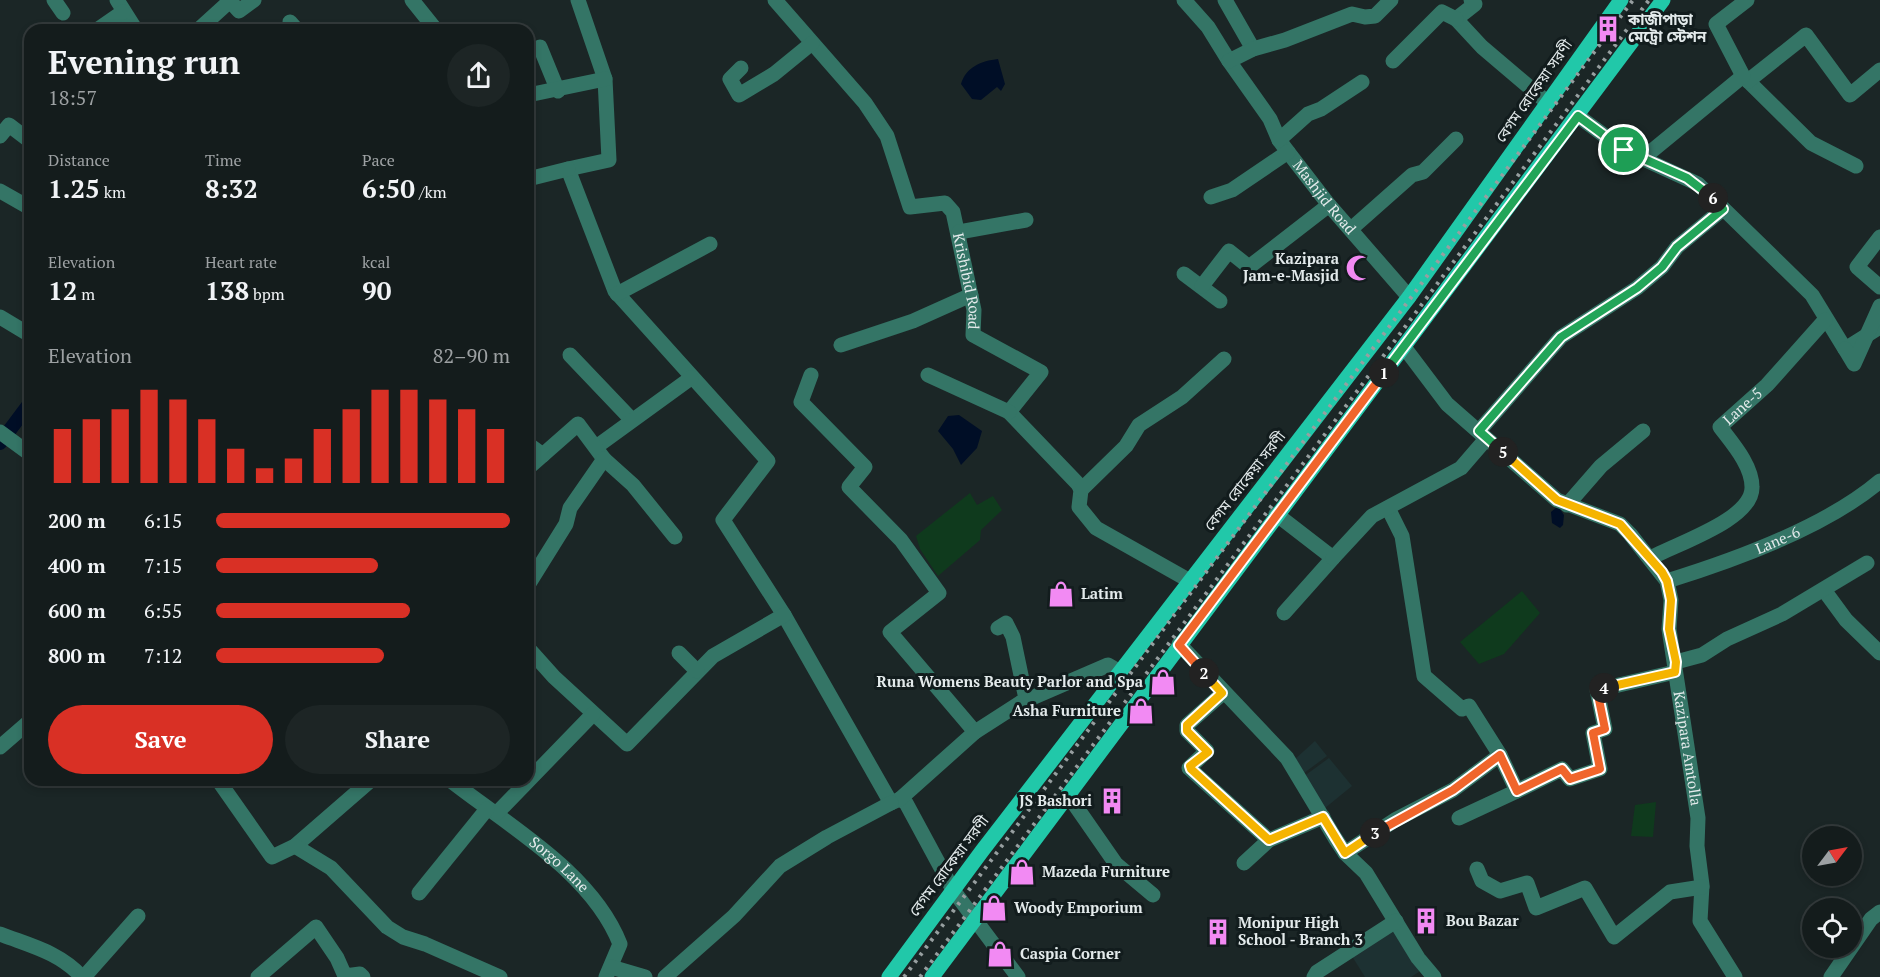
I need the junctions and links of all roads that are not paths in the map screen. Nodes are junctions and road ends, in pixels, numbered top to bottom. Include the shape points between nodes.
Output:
1 (54, 0) edge
2 (254, 0) edge
3 (412, 0) edge
4 (578, 0) edge
5 (775, 0) edge
6 (1184, 0) edge
7 (1225, 0) edge
8 (1391, 0) edge
9 (1471, 0) edge
10 (1663, 0) edge
11 (1747, 0) edge
12 (1619, 1) edge
13 (120, 6) edge
14 (63, 13) dead end
15 (1456, 19) junction
16 (104, 24) edge
17 (132, 24) edge
18 (205, 24) edge
19 (431, 24) edge
20 (812, 43) junction
21 (540, 47) dead end
22 (1253, 49) junction
23 (1229, 61) junction
24 (1393, 61) dead end
25 (741, 68) dead end
26 (1880, 70) edge
27 (1746, 78) junction
28 (605, 79) junction
29 (1362, 82) dead end
30 (558, 90) junction
31 (534, 93) edge
32 (1548, 103) junction
33 (1578, 116) junction
34 (0, 136) edge
35 (24, 136) edge
36 (1456, 140) dead end
37 (1284, 146) junction
38 (1642, 159) junction
39 (1856, 166) dead end
40 (568, 169) junction
41 (534, 178) edge
42 (0, 190) edge
43 (1211, 197) dead end
44 (24, 204) edge
45 (1329, 205) junction
46 (1723, 209) junction
47 (1026, 220) dead end
48 (1351, 229) junction
49 (958, 232) junction
50 (1880, 237) edge
51 (710, 244) dead end
52 (1184, 274) dead end
53 (1202, 286) junction
54 (1880, 287) edge
55 (617, 294) junction
56 (971, 295) junction
57 (1409, 297) junction
58 (1220, 301) dead end
59 (1880, 306) edge
60 (0, 317) edge
61 (1825, 320) junction
62 (1880, 327) edge
63 (24, 331) edge
64 (841, 345) dead end
65 (1404, 347) junction
66 (1845, 349) junction
67 (570, 355) dead end
68 (1224, 359) dead end
69 (812, 375) dead end
70 (928, 375) dead end
71 (691, 378) junction
72 (1009, 412) junction
73 (631, 419) junction
74 (1642, 431) dead end
75 (4, 435) edge
76 (1483, 435) junction
77 (534, 448) edge
78 (24, 450) edge
79 (600, 453) junction
80 (543, 455) junction
81 (534, 463) edge
82 (1880, 482) edge
83 (1081, 490) junction
84 (1567, 505) junction
85 (1388, 508) junction
86 (1276, 514) junction
87 (675, 537) dead end
88 (1333, 558) junction
89 (1651, 558) junction
90 (1867, 563) dead end
91 (534, 575) edge
92 (1190, 581) junction
93 (1667, 581) junction
94 (1824, 590) junction
95 (1284, 613) dead end
96 (784, 615) junction
97 (998, 628) dead end
98 (1179, 645) junction
99 (679, 653) dead end
100 (1880, 653) edge
101 (534, 655) edge
102 (1675, 667) junction
103 (697, 671) junction
104 (1120, 672) junction
105 (1222, 693) junction
106 (1026, 699) junction
107 (593, 714) junction
108 (24, 726) edge
109 (975, 732) junction
110 (0, 747) edge
111 (1500, 755) junction
112 (534, 768) edge
113 (222, 786) edge
114 (364, 786) edge
115 (458, 786) edge
116 (514, 786) edge
117 (1517, 791) junction
118 (1068, 795) junction
119 (895, 801) junction
120 (492, 811) junction
121 (1323, 817) junction
122 (1459, 818) dead end
123 (1269, 840) junction
124 (295, 846) junction
125 (1345, 853) junction
126 (1244, 863) dead end
127 (1477, 869) dead end
128 (1702, 887) junction
129 (953, 890) junction
130 (419, 893) dead end
131 (1153, 895) dead end
132 (1880, 912) edge
133 (138, 916) dead end
134 (974, 919) junction
135 (1396, 921) junction
136 (0, 934) edge
137 (608, 972) edge
138 (83, 977) edge
139 (258, 977) edge
140 (363, 977) edge
141 (500, 977) edge
142 (645, 977) edge
143 (665, 977) edge
144 (889, 977) edge
145 (932, 977) edge
146 (1018, 977) edge
147 (1314, 977) edge
148 (1434, 977) edge
149 (1735, 977) edge
150 (1831, 977) edge

1 - 14 street
2 - 18 street via 239,11 230,1
3 - 19 street
4 - 28 street
5 - 20 street, Krishibid Road
6 - 23 street, Mashjid Road via 1208,27
7 - 22 street
8 - 22 street via 1375,16 1352,14
9 - 15 street via 1475,4
10 - 33 main road
11 - 27 street via 1716,24
12 - 32 main road, বেগম রোকেয়া সরণী
13 - 16 street
13 - 17 street
15 - 24 street via 1442,12
15 - 32 street via 1482,47
20 - 25 street via 774,74 739,95 730,79
20 - 49 street, Krishibid Road via 865,103 887,136 910,207 949,204
21 - 30 street
22 - 23 street
23 - 37 street, Mashjid Road
26 - 27 street via 1850,95 1806,35
27 - 38 street
27 - 39 street via 1811,143
28 - 30 street
28 - 40 street via 609,160
29 - 37 street via 1321,110 1308,114
30 - 31 street
32 - 57 main road, বেগম রোকেয়া সরণী
33 - 38 street
33 - 65 main road
34 - 35 street via 9,125
36 - 48 street via 1423,172 1412,175
37 - 43 street, Mashjid Road via 1232,190
37 - 45 street, Mashjid Road
38 - 46 street via 1698,184
40 - 41 street
40 - 55 street
42 - 44 street
45 - 48 street, Mashjid Road
45 - 53 street via 1249,267 1229,251
46 - 61 street via 1791,272 1812,295
46 - 76 street via 1677,247 1662,267 1637,288 1561,337
47 - 49 street
48 - 57 street, Mashjid Road
49 - 56 street, Krishibid Road
50 - 54 street via 1857,267
51 - 55 street
52 - 53 street
53 - 58 street
55 - 71 street
56 - 64 street via 913,321
56 - 72 street, Krishibid Road via 973,335 1041,372
57 - 92 main road, বেগম রোকেয়া সরণী
59 - 66 street via 1854,364
60 - 63 street
61 - 66 street
61 - 89 street, Lane-5 via 1767,385 1720,427 1749,471 1752,486 1746,503 1714,529
62 - 66 street
65 - 76 street, Kazipara Amtolla via 1447,404
65 - 86 main road
67 - 73 street
68 - 83 street via 1182,397 1139,425 1126,446
69 - 109 street via 801,402 865,467 849,487 901,540 939,593 890,632
70 - 72 street
71 - 73 street
71 - 96 street via 768,461 723,520
72 - 83 street
73 - 79 street
74 - 84 street via 1601,466
75 - 78 street
76 - 84 street, Kazipara Amtolla
76 - 85 street via 1461,468
77 - 80 street
79 - 80 street via 578,424
79 - 87 street via 633,485
79 - 91 street via 570,508 566,524
80 - 81 street
82 - 93 street, Lane-6 via 1863,496 1792,534 1732,561
83 - 92 street via 1079,507 1096,528
84 - 89 street, Kazipara Amtolla via 1620,524
85 - 88 street via 1372,516
85 - 111 street via 1402,536 1424,676 1462,709 1469,706
86 - 88 street
86 - 98 main road
88 - 95 street
89 - 93 street, Kazipara Amtolla
90 - 94 street
92 - 104 main road, বেগম রোকেয়া সরণী
93 - 102 street, Kazipara Amtolla
94 - 100 street via 1846,620
94 - 102 street
96 - 103 street via 713,656
96 - 119 street
97 - 106 street via 1006,623 1013,637
98 - 105 street
98 - 118 main road
99 - 103 street
101 - 107 street
102 - 117 street via 1597,690 1605,729 1593,733 1600,769 1570,779 1562,769
102 - 128 street, Kazipara Amtolla via 1693,776
103 - 107 street via 627,744
104 - 106 street via 1108,665
104 - 129 main road, বেগম রোকেয়া সরণী
105 - 121 street via 1287,758
105 - 123 street via 1187,725 1187,731 1208,752 1190,768
106 - 109 street
107 - 112 street
108 - 110 street
109 - 119 street
111 - 117 street
111 - 125 street via 1453,790 1395,820
113 - 124 street via 272,857
114 - 124 street
115 - 120 street, Sorgo Lane
116 - 120 street
117 - 122 street
118 - 131 street via 1116,864
118 - 134 main road
119 - 129 street via 906,803
119 - 143 street via 780,866 734,916
120 - 130 street
120 - 137 street, Sorgo Lane via 565,871 606,917 620,944
121 - 123 street
121 - 125 street
123 - 126 street
124 - 141 street via 332,868 387,927 403,938
125 - 135 street via 1366,873
127 - 128 street via 1482,881 1500,891 1527,883 1536,908 1586,888 1614,937 1670,892
128 - 149 street, Kazipara Amtolla via 1700,921
129 - 134 street
129 - 144 main road, বেগম রোকেয়া সরণী
132 - 150 street
133 - 138 street
134 - 145 main road
134 - 146 street
135 - 147 street
135 - 148 street
136 - 138 street via 55,954
137 - 142 street
139 - 140 street via 316,927 345,976

